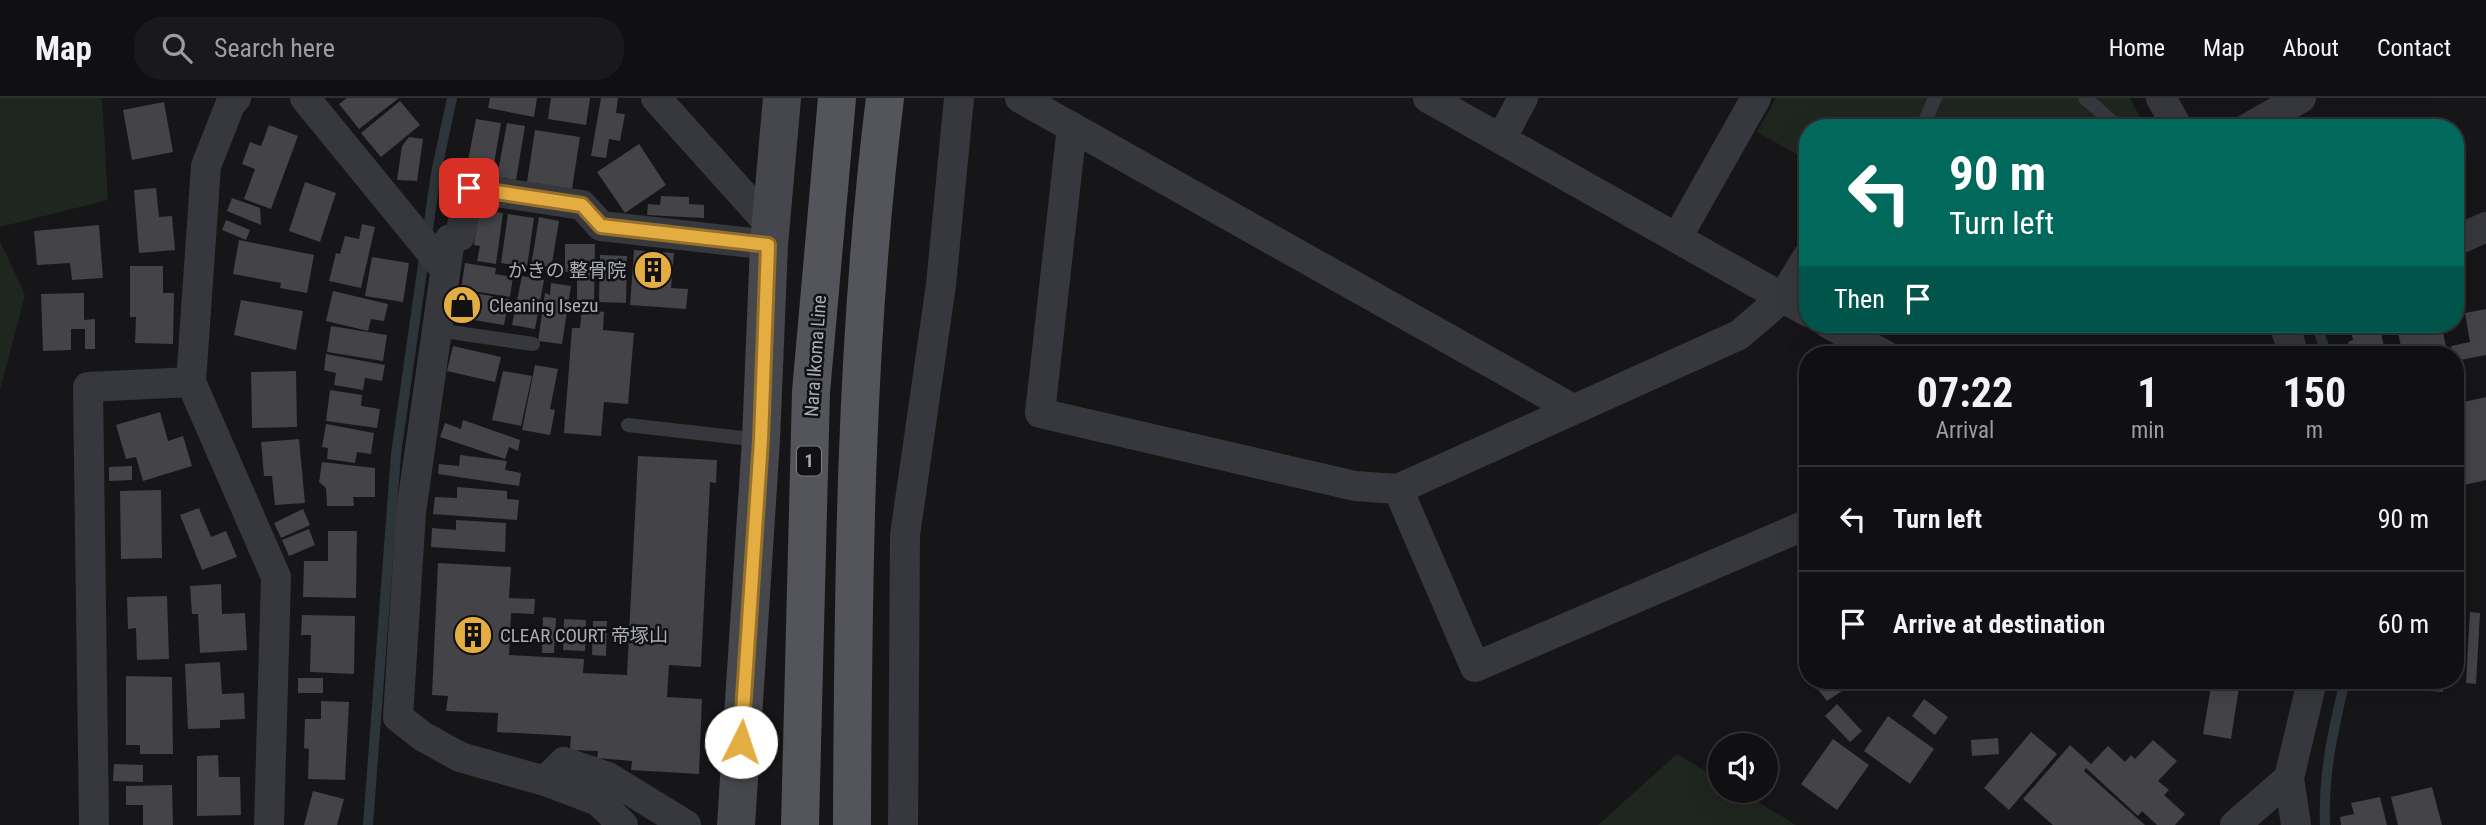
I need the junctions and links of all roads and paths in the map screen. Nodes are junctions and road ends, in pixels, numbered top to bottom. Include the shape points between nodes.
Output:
1 (236, 98) edge
2 (305, 98) edge
3 (656, 98) edge
4 (782, 98) edge
5 (837, 98) edge
6 (885, 98) edge
7 (959, 98) edge
8 (1020, 98) edge
9 (1428, 98) edge
10 (1523, 98) edge
11 (1756, 98) edge
12 (1936, 98) edge
13 (2085, 98) edge
14 (2161, 98) edge
15 (2301, 98) edge
16 (1926, 119) edge
17 (2109, 119) edge
18 (2173, 119) edge
19 (2264, 119) edge
20 (1072, 127) junction
21 (1501, 139) junction
22 (2486, 227) edge
23 (769, 235) junction
24 (2464, 237) edge
25 (1677, 238) junction
26 (440, 263) junction
27 (1795, 304) edge
28 (436, 330) junction
29 (1845, 333) edge
30 (533, 344) dead end
31 (1869, 346) edge
32 (191, 382) junction
33 (1573, 409) junction
34 (628, 425) dead end
35 (761, 440) junction
36 (1398, 489) junction
37 (1799, 528) edge
38 (2310, 689) edge
39 (2289, 778) junction
40 (545, 780) junction
41 (94, 825) edge
42 (269, 825) edge
43 (623, 825) edge
44 (686, 825) edge
45 (736, 825) edge
46 (800, 825) edge
47 (852, 825) edge
48 (903, 825) edge
49 (2235, 825) edge
50 (2296, 825) edge

1 - 32 street via 206,166
2 - 26 street
3 - 23 street
4 - 23 main road
5 - 46 main road, Nara Ikoma Line / 1 via 811,392
6 - 47 main road via 875,177 854,539
7 - 48 street via 941,285 905,535
8 - 20 street
9 - 21 street
10 - 21 street
11 - 25 street
12 - 16 lane
13 - 17 lane
14 - 18 street
15 - 19 street
20 - 33 street
20 - 36 street via 1040,413 1355,486
21 - 25 street
22 - 24 street
23 - 26 street via 601,226 582,205 469,188 460,236 450,239
23 - 35 main road
25 - 27 street
26 - 28 street
27 - 33 street via 1739,335
28 - 30 lane
28 - 40 street via 411,512 398,717 460,757
29 - 31 street
32 - 41 street via 88,387
32 - 42 street via 276,577
33 - 36 street
34 - 35 lane
35 - 45 main road
36 - 37 street via 1475,667
38 - 39 street
39 - 49 street
39 - 50 street
40 - 43 street via 598,801
40 - 44 street via 564,762 608,777

